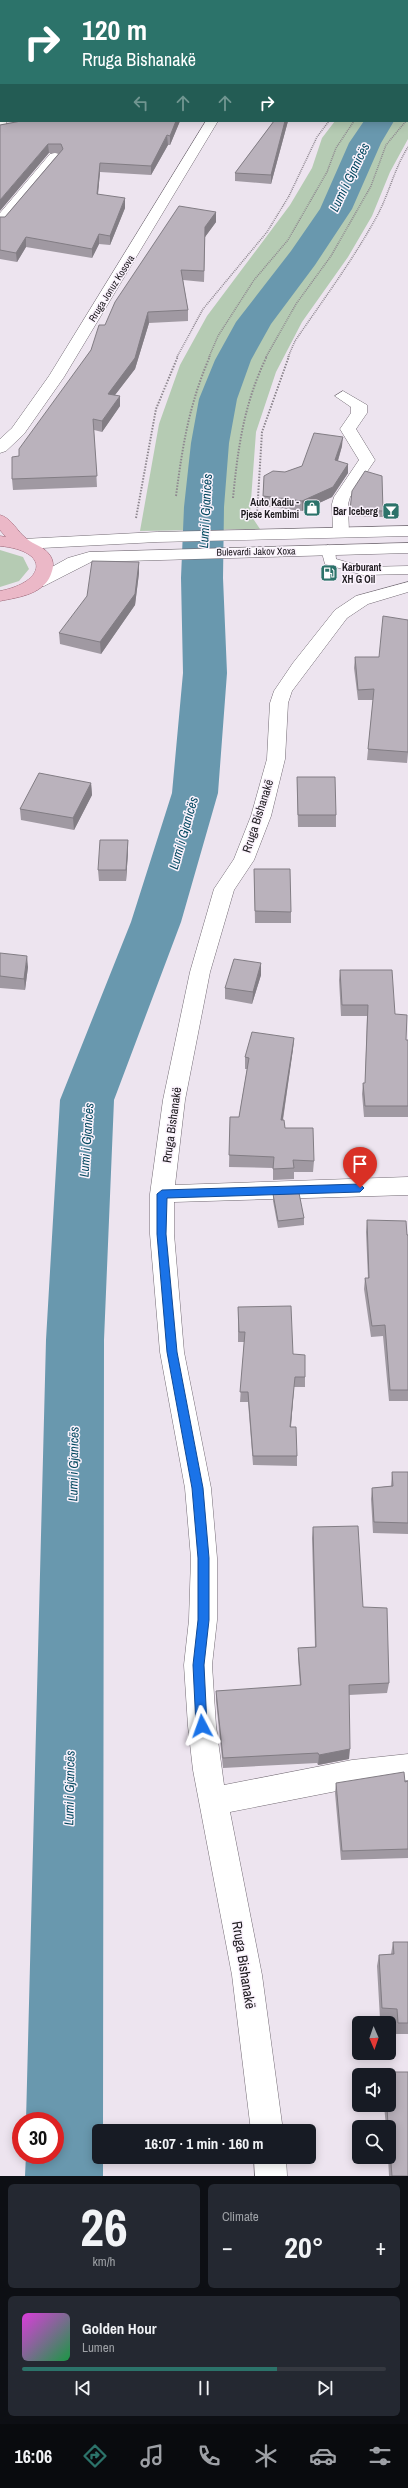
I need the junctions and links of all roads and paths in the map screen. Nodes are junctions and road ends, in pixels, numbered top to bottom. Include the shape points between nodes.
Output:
1 (211, 122) edge
2 (328, 122) edge
3 (353, 122) edge
4 (405, 122) edge
5 (408, 147) edge
6 (55, 157) edge
7 (0, 222) edge
8 (343, 396) dead end
9 (0, 448) edge
10 (176, 496) dead end
11 (233, 498) dead end
12 (0, 520) edge
13 (408, 531) edge
14 (341, 533) junction
15 (274, 535) junction
16 (132, 538) junction
17 (0, 541) edge
18 (243, 543) junction
19 (22, 544) junction
20 (157, 545) junction
21 (408, 548) edge
22 (328, 549) junction
23 (408, 570) edge
24 (34, 585) junction
25 (408, 587) edge
26 (0, 596) edge
27 (0, 606) edge
28 (408, 1186) edge
29 (162, 1194) junction
30 (408, 1767) edge
31 (215, 1801) junction
32 (266, 2124) edge
33 (270, 2164) edge
34 (271, 2176) edge

1 - 9 street, Rruga Jonuz Kosova via 56,377 18,431
2 - 16 path via 317,137 289,196 271,226 202,309 176,359 156,410
3 - 10 path via 336,148 327,172 288,240 254,280 218,336 198,384 184,433
4 - 11 path via 386,145 371,186 331,256 296,304 273,342 254,382 239,438
5 - 15 path via 399,161 380,211 361,246 295,341 280,375 262,432 256,513
6 - 7 street
8 - 14 street via 359,405 359,413 348,429 367,460 342,497
12 - 19 main road
13 - 14 street, Bulevardi Jakov Xoxa
14 - 15 street, Bulevardi Jakov Xoxa
15 - 18 street, Bulevardi Jakov Xoxa
16 - 19 street, Bulevardi Jakov Xoxa
16 - 20 street, Bulevardi Jakov Xoxa
17 - 19 main road
18 - 20 street, Bulevardi Jakov Xoxa
18 - 22 street, Bulevardi Jakov Xoxa
19 - 24 main road via 40,553 46,562 45,573
20 - 24 street, Bulevardi Jakov Xoxa via 74,562
21 - 22 street, Bulevardi Jakov Xoxa
22 - 23 lane via 330,561 363,571
24 - 26 main road
24 - 27 main road
25 - 29 street, Rruga Bishanakë via 362,600 342,614 283,691 279,703 276,759 261,816 244,860 224,889 200,972 174,1100
28 - 29 street
29 - 31 street, Rruga Bishanakë via 162,1234 172,1352 198,1496 204,1590 198,1665 199,1691 208,1770
30 - 31 street via 352,1774
31 - 32 street, Rruga Bishanakë via 247,1975
33 - 34 street

